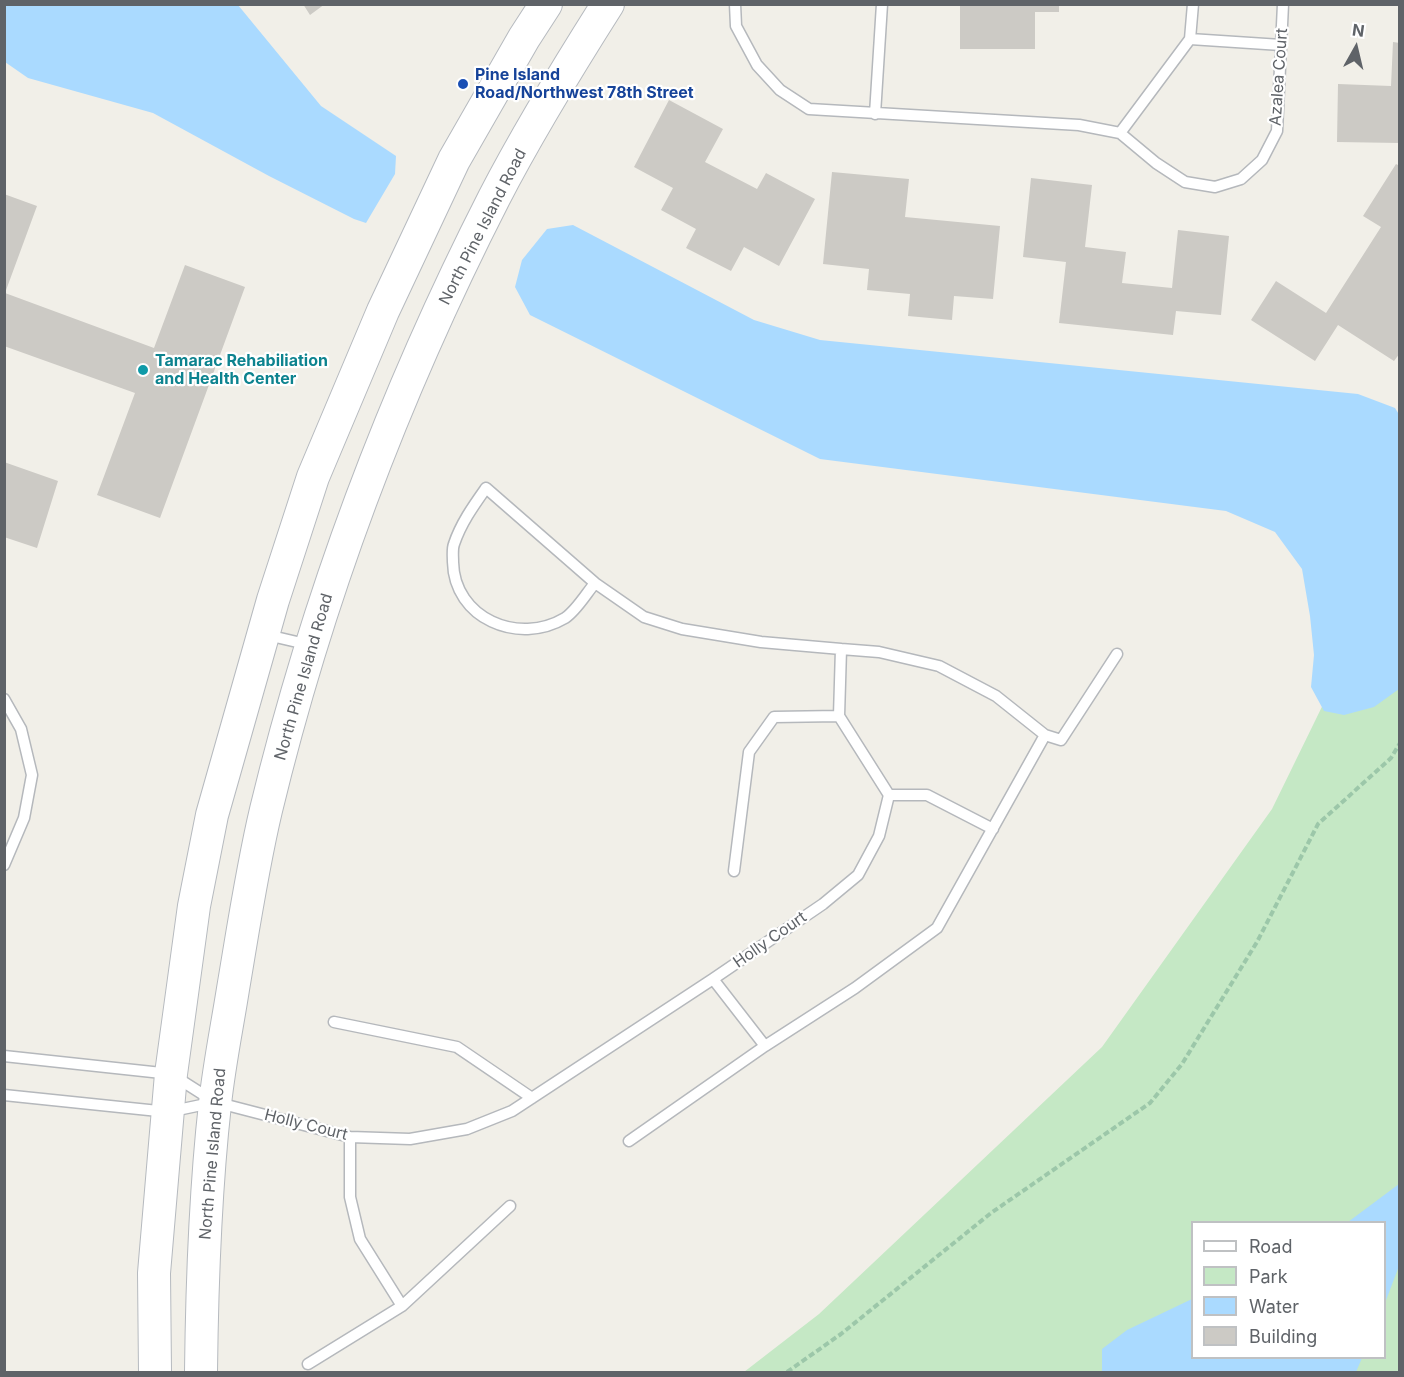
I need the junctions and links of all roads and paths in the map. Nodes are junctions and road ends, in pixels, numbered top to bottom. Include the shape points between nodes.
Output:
1 (546, 4) edge
2 (608, 4) edge
3 (735, 4) edge
4 (882, 4) edge
5 (1193, 4) edge
6 (1283, 4) edge
7 (1190, 39) junction
8 (1281, 45) junction
9 (875, 114) junction
10 (1120, 133) junction
11 (595, 584) junction
12 (264, 634) junction
13 (310, 645) junction
14 (841, 649) junction
15 (1117, 654) dead end
16 (4, 699) edge
17 (839, 717) junction
18 (1045, 735) junction
19 (1400, 743) edge
20 (889, 795) junction
21 (993, 829) junction
22 (4, 865) edge
23 (734, 871) dead end
24 (713, 979) junction
25 (334, 1022) dead end
26 (765, 1046) junction
27 (4, 1056) edge
28 (171, 1074) junction
29 (4, 1095) edge
30 (532, 1098) junction
31 (215, 1102) junction
32 (168, 1112) junction
33 (350, 1137) junction
34 (629, 1141) dead end
35 (510, 1206) dead end
36 (402, 1306) junction
37 (308, 1364) dead end
38 (155, 1372) edge
39 (201, 1372) edge
40 (787, 1372) edge

1 - 12 main road via 454,160 383,311 313,477
2 - 13 main road, North Pine Island Road via 495,197 429,334 367,485
3 - 9 lane, Azalea Court via 736,26 757,65 780,90 809,109
4 - 9 lane
5 - 7 lane
6 - 8 lane, Azalea Court
7 - 8 lane
7 - 10 lane
8 - 10 lane, Azalea Court via 1277,131 1262,160 1241,179 1215,187 1185,182
9 - 10 lane, Azalea Court via 1079,125
11 - 11 lane via 566,617 542,627 510,629 481,616 464,598 454,575 453,546 466,516 486,488
11 - 14 lane via 644,617 682,629 761,642
12 - 13 lane
12 - 28 main road via 212,815 194,906
13 - 31 main road, North Pine Island Road via 265,813
14 - 17 lane
14 - 18 lane via 879,652 939,666 996,696
15 - 18 lane via 1061,740
16 - 22 lane via 21,729 32,775 24,818
17 - 20 lane
17 - 23 lane via 774,717 749,752
18 - 21 lane
19 - 40 path via 1392,758 1318,824 1257,942 1182,1064 1150,1103 991,1213 841,1334
20 - 21 lane via 927,795
20 - 24 lane, Holly Court via 879,836 858,875 823,904
21 - 26 lane via 937,928 855,988
24 - 26 lane
24 - 30 lane, Holly Court
25 - 30 lane via 457,1047
26 - 34 lane
27 - 28 lane
28 - 31 lane
28 - 32 main road
29 - 32 lane
30 - 33 lane, Holly Court via 512,1111 467,1129 410,1139
31 - 32 lane
31 - 33 lane, Holly Court
31 - 39 main road, North Pine Island Road via 202,1275
32 - 38 main road via 154,1273
33 - 36 lane via 350,1197 360,1239
35 - 36 lane
36 - 37 lane

